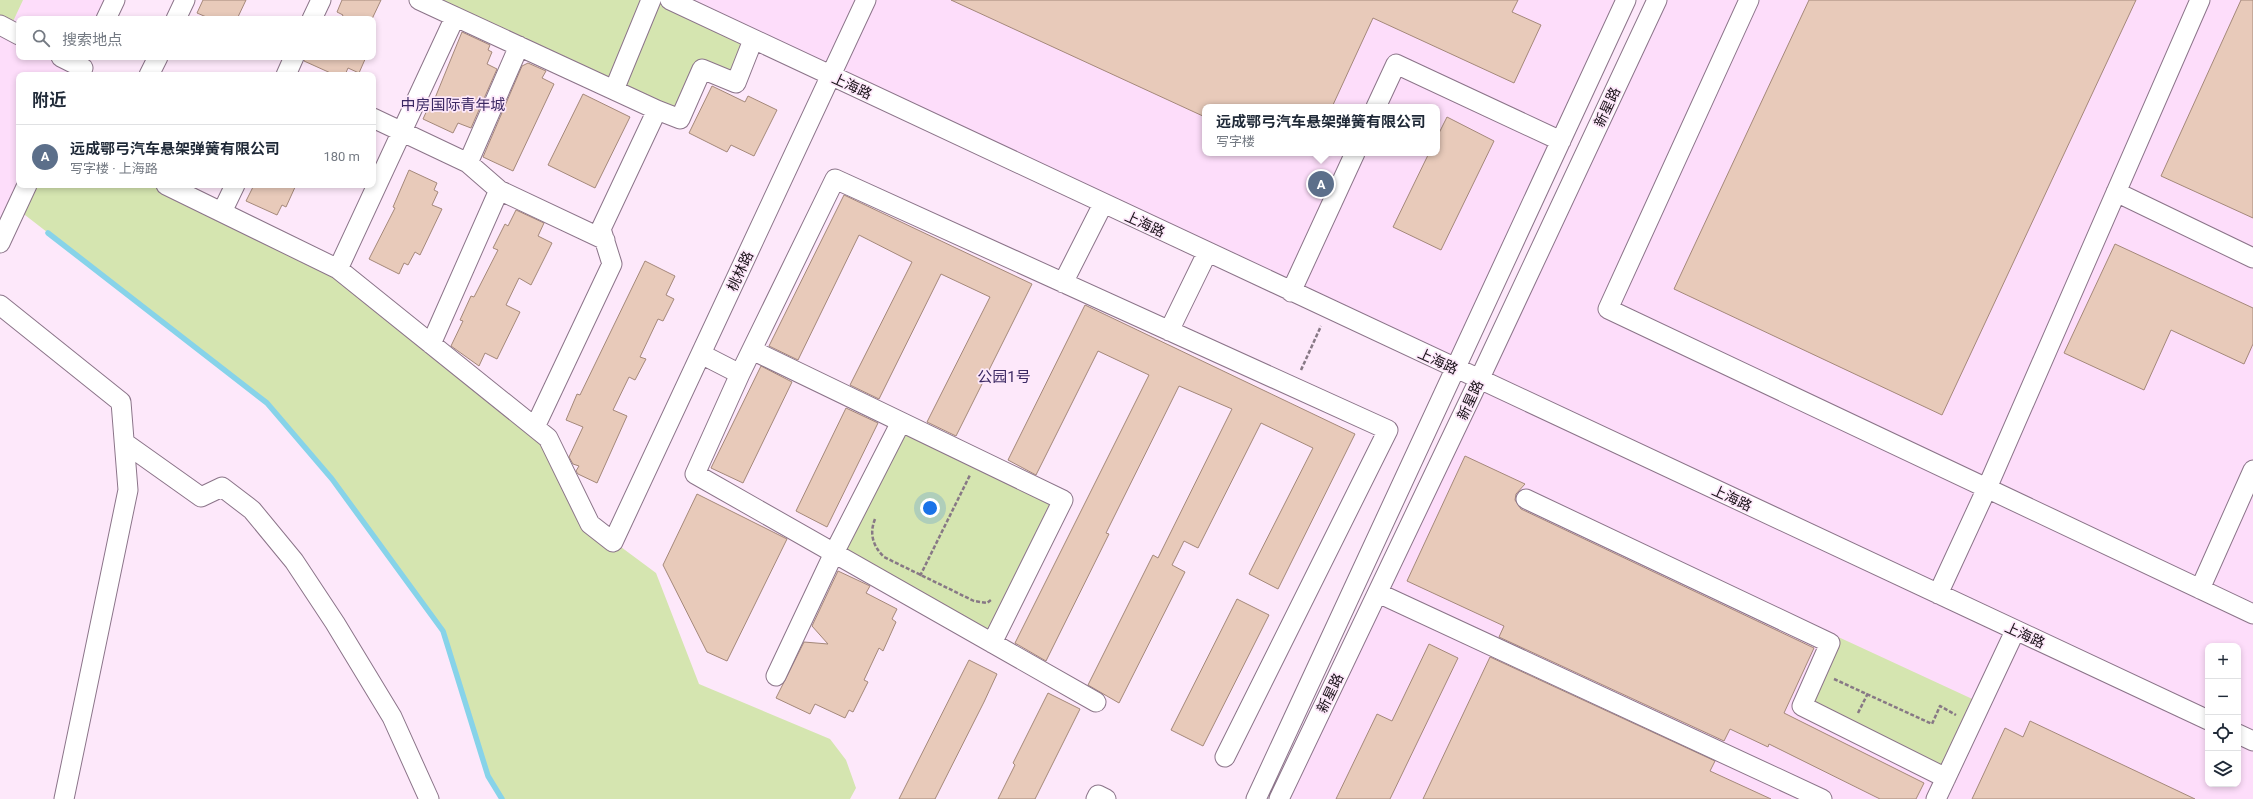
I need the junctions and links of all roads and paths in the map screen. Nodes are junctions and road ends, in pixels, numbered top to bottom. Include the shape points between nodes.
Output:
1 (115, 0) edge
2 (185, 0) edge
3 (321, 0) edge
4 (419, 0) edge
5 (651, 0) edge
6 (670, 0) edge
7 (866, 0) edge
8 (1626, 0) edge
9 (1657, 0) edge
10 (1749, 0) edge
11 (2200, 0) edge
12 (107, 16) edge
13 (177, 16) edge
14 (313, 16) edge
15 (455, 17) junction
16 (0, 25) edge
17 (16, 33) edge
18 (753, 40) junction
19 (519, 46) junction
20 (68, 60) edge
21 (156, 60) edge
22 (293, 60) edge
23 (83, 67) edge
24 (150, 72) edge
25 (287, 72) edge
26 (830, 76) junction
27 (614, 90) junction
28 (1377, 104) edge
29 (657, 110) junction
30 (376, 119) edge
31 (401, 131) junction
32 (1561, 140) junction
33 (1354, 156) edge
34 (468, 163) junction
35 (376, 186) edge
36 (26, 188) edge
37 (172, 188) edge
38 (234, 188) edge
39 (375, 188) edge
40 (499, 190) junction
41 (2116, 192) junction
42 (1103, 204) junction
43 (222, 212) junction
44 (605, 240) junction
45 (0, 243) edge
46 (1207, 253) junction
47 (2253, 258) edge
48 (338, 270) junction
49 (1064, 284) junction
50 (1291, 292) junction
51 (0, 305) edge
52 (1328, 310) junction
53 (1169, 331) junction
54 (430, 344) junction
55 (752, 350) junction
56 (701, 354) junction
57 (1455, 369) junction
58 (740, 374) junction
59 (1479, 380) junction
60 (1293, 387) junction
61 (901, 422) junction
62 (535, 427) junction
63 (125, 443) junction
64 (978, 459) junction
65 (2253, 470) edge
66 (1987, 488) junction
67 (1526, 499) dead end
68 (877, 514) dead end
69 (834, 553) junction
70 (920, 576) junction
71 (2200, 589) junction
72 (1378, 593) junction
73 (1938, 594) junction
74 (997, 595) dead end
75 (910, 596) junction
76 (2253, 614) edge
77 (2015, 631) junction
78 (992, 643) junction
79 (1817, 672) junction
80 (776, 676) dead end
81 (1868, 693) junction
82 (1096, 702) dead end
83 (2205, 719) edge
84 (1972, 722) junction
85 (1851, 730) junction
86 (2241, 735) edge
87 (2253, 741) edge
88 (1225, 757) dead end
89 (1946, 778) junction
90 (64, 799) edge
91 (429, 799) edge
92 (1096, 799) edge
93 (1106, 799) edge
94 (1256, 799) edge
95 (1280, 799) edge
96 (1822, 799) edge
97 (1936, 799) edge

1 - 12 street
2 - 13 street
3 - 14 street
4 - 15 street
5 - 27 street
6 - 18 street, 上海路
7 - 26 street, 桃林路
8 - 32 street, 新星路
9 - 59 street, 新星路
10 - 66 street via 1608,309
11 - 41 street
15 - 19 street
15 - 31 street
16 - 17 street
18 - 26 street, 上海路
18 - 29 street via 736,83 702,69 680,119
19 - 27 street
19 - 34 street
20 - 23 street
21 - 24 street
22 - 25 street
26 - 42 street, 上海路
26 - 56 street, 桃林路
27 - 29 street
28 - 32 street via 1396,64
29 - 44 street via 602,229
30 - 31 street
31 - 34 street
31 - 35 street
32 - 57 street, 新星路
33 - 50 street
34 - 40 street
36 - 45 street
37 - 43 street
38 - 43 street
39 - 48 street
40 - 44 street
40 - 54 street
41 - 47 street
41 - 66 street
42 - 46 street, 上海路
42 - 49 street
43 - 48 street
44 - 62 street via 612,264
46 - 50 street, 上海路
46 - 53 street
48 - 54 street
49 - 53 street
49 - 55 street via 835,179
50 - 52 street, 上海路
51 - 63 street via 121,402
52 - 57 street, 上海路
52 - 60 path
53 - 60 street
54 - 62 street
55 - 58 street
55 - 61 street
56 - 58 street
56 - 62 street, 桃林路 via 613,542 590,524 548,438
57 - 59 street, 上海路
57 - 94 street, 新星路
58 - 69 street via 695,474
59 - 72 street, 新星路
59 - 73 street, 上海路
60 - 88 street via 1388,430
61 - 64 street
61 - 69 street
63 - 90 street via 128,490
63 - 91 street via 201,497 222,487 252,510 294,561 335,623 392,718
64 - 70 path
64 - 78 street via 1063,500
65 - 71 street
66 - 71 street
66 - 73 street
67 - 79 street via 1830,643
68 - 70 path via 871,535 875,548 884,558
69 - 75 street
69 - 80 street
70 - 74 path via 974,601 987,603
70 - 75 path
71 - 76 street
72 - 95 street, 新星路
72 - 96 street
73 - 77 street, 上海路
75 - 78 street
77 - 83 street, 上海路
77 - 84 street
78 - 82 street
79 - 81 path
79 - 85 street via 1802,706
81 - 84 path via 1932,724 1940,706
81 - 85 path
84 - 89 street
85 - 89 street
86 - 87 street
89 - 97 street
92 - 93 street via 1098,795

